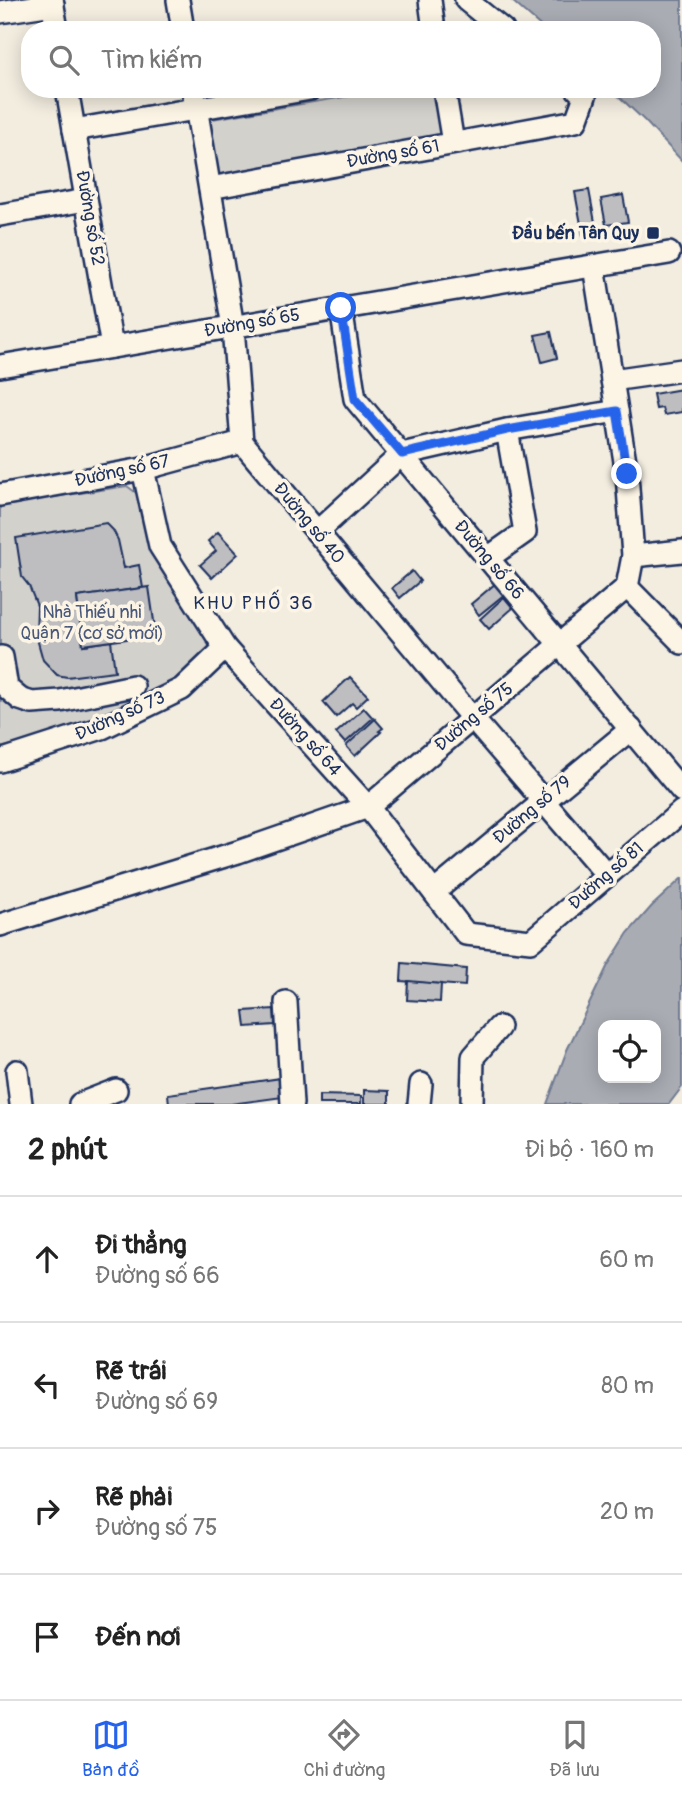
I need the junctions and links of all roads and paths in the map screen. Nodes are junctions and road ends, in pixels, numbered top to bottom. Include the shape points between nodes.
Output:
1 (178, 0) edge
2 (430, 0) edge
3 (466, 0) edge
4 (52, 2) edge
5 (0, 12) edge
6 (55, 21) edge
7 (182, 21) edge
8 (433, 21) edge
9 (492, 21) edge
10 (69, 98) edge
11 (446, 98) edge
12 (584, 98) edge
13 (195, 99) edge
14 (74, 130) junction
15 (453, 143) junction
16 (210, 188) junction
17 (86, 200) junction
18 (0, 215) edge
19 (669, 253) dead end
20 (594, 266) junction
21 (341, 308) junction
22 (233, 327) junction
23 (112, 347) junction
24 (0, 366) edge
25 (682, 370) edge
26 (612, 380) junction
27 (617, 411) junction
28 (507, 430) junction
29 (243, 442) junction
30 (402, 454) junction
31 (143, 469) junction
32 (0, 495) edge
33 (317, 532) junction
34 (682, 551) edge
35 (633, 556) junction
36 (488, 558) junction
37 (627, 587) junction
38 (682, 643) edge
39 (559, 644) junction
40 (225, 648) junction
41 (0, 657) edge
42 (134, 686) dead end
43 (472, 719) junction
44 (631, 729) junction
45 (0, 761) edge
46 (682, 791) edge
47 (544, 801) junction
48 (368, 807) junction
49 (682, 810) edge
50 (607, 875) junction
51 (434, 892) junction
52 (0, 925) edge
53 (531, 941) joint
54 (286, 1002) dead end
55 (499, 1027) dead end
56 (17, 1071) dead end
57 (116, 1090) dead end
58 (21, 1104) edge
59 (80, 1104) edge
60 (292, 1104) edge
61 (472, 1104) edge

1 - 7 street
2 - 8 street
3 - 9 street
4 - 5 street
4 - 6 street
10 - 14 street, Đường số 52
11 - 15 street
12 - 15 street, Đường số 61 via 576,121
13 - 14 street
13 - 16 street
14 - 17 street, Đường số 52
15 - 16 street, Đường số 61
16 - 22 street
17 - 18 street
17 - 23 street, Đường số 52
19 - 20 street, Đường số 65
20 - 21 street, Đường số 65
20 - 26 street
21 - 22 street, Đường số 65
21 - 30 street, Đường số 66 via 355,399
22 - 23 street, Đường số 65
22 - 29 street
23 - 24 street, Đường số 65
25 - 26 street
26 - 27 street
27 - 28 street
27 - 35 street
28 - 30 street
28 - 36 street via 525,532
29 - 31 street, Đường số 67
29 - 33 street, Đường số 40
30 - 33 street
30 - 36 street, Đường số 66
31 - 32 street, Đường số 67
31 - 40 street, Đường số 64 via 160,546
33 - 43 street, Đường số 40
34 - 35 street
35 - 37 street
36 - 39 street, Đường số 66
37 - 38 street
37 - 39 street, Đường số 75
39 - 43 street, Đường số 75
39 - 44 street, Đường số 66
40 - 45 street, Đường số 73 via 182,688 102,728
40 - 48 street, Đường số 64
41 - 42 street via 8,688 32,704
43 - 47 street, Đường số 40
43 - 48 street, Đường số 75
44 - 46 street, Đường số 66
44 - 47 street, Đường số 79
47 - 50 street, Đường số 40
47 - 51 street, Đường số 79
48 - 51 street, Đường số 64
48 - 52 street, Đường số 75
49 - 50 street, Đường số 81
50 - 53 street, Đường số 81
51 - 53 street, Đường số 64 via 466,934
54 - 60 street
55 - 61 street via 473,1057
56 - 58 street
57 - 59 street

